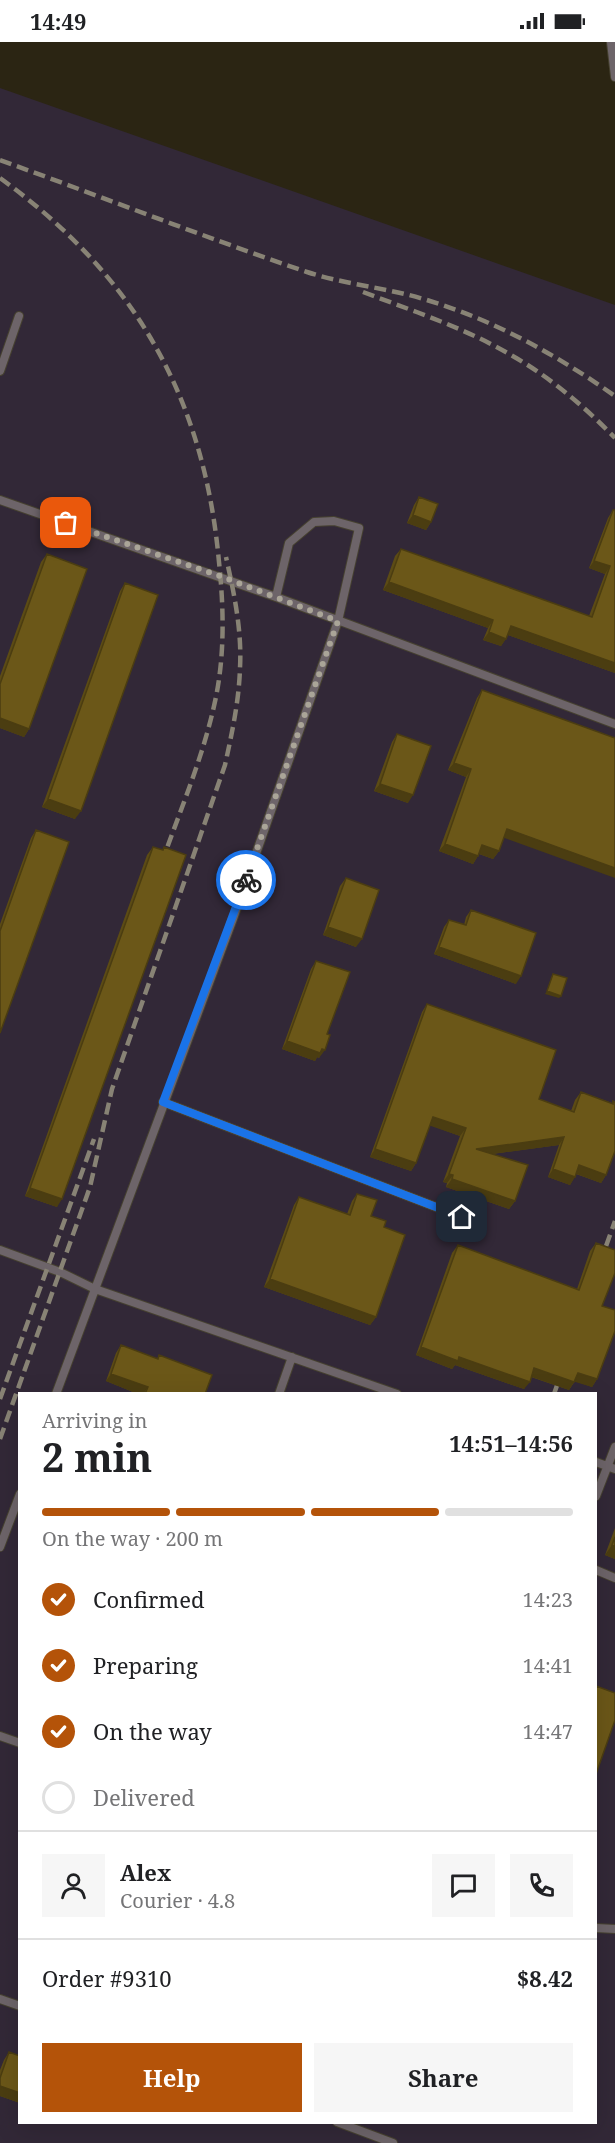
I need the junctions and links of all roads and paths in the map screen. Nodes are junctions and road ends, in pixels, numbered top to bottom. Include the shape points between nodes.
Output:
1 (611, 42) edge
2 (615, 76) edge
3 (19, 316) dead end
4 (0, 371) edge
5 (0, 500) edge
6 (276, 597) junction
7 (338, 621) junction
8 (615, 724) edge
9 (163, 1102) junction
10 (462, 1217) dead end
11 (0, 1250) edge
12 (94, 1289) junction
13 (292, 1357) junction
14 (57, 1392) edge
15 (280, 1392) edge
16 (391, 1392) edge
17 (615, 1447) edge
18 (597, 1462) edge
19 (612, 1468) edge
20 (597, 1494) edge
21 (18, 1499) edge
22 (0, 1547) edge
23 (597, 1570) edge
24 (615, 1578) edge
25 (0, 1736) edge
26 (18, 1742) edge
27 (597, 1928) edge
28 (615, 1929) edge
29 (0, 1999) edge
30 (18, 2006) edge
31 (342, 2124) edge
32 (393, 2143) edge

1 - 2 lane
3 - 4 lane
5 - 6 lane
6 - 7 lane
6 - 7 lane via 289,543 314,522 334,521 359,528
7 - 8 lane
7 - 9 lane via 234,916
9 - 10 lane
9 - 12 lane
11 - 12 lane
12 - 13 lane
12 - 14 lane
13 - 15 lane
13 - 16 lane
17 - 19 lane
18 - 19 lane
19 - 20 lane
21 - 22 lane
23 - 24 lane
25 - 26 lane
27 - 28 lane
29 - 30 lane
31 - 32 lane

